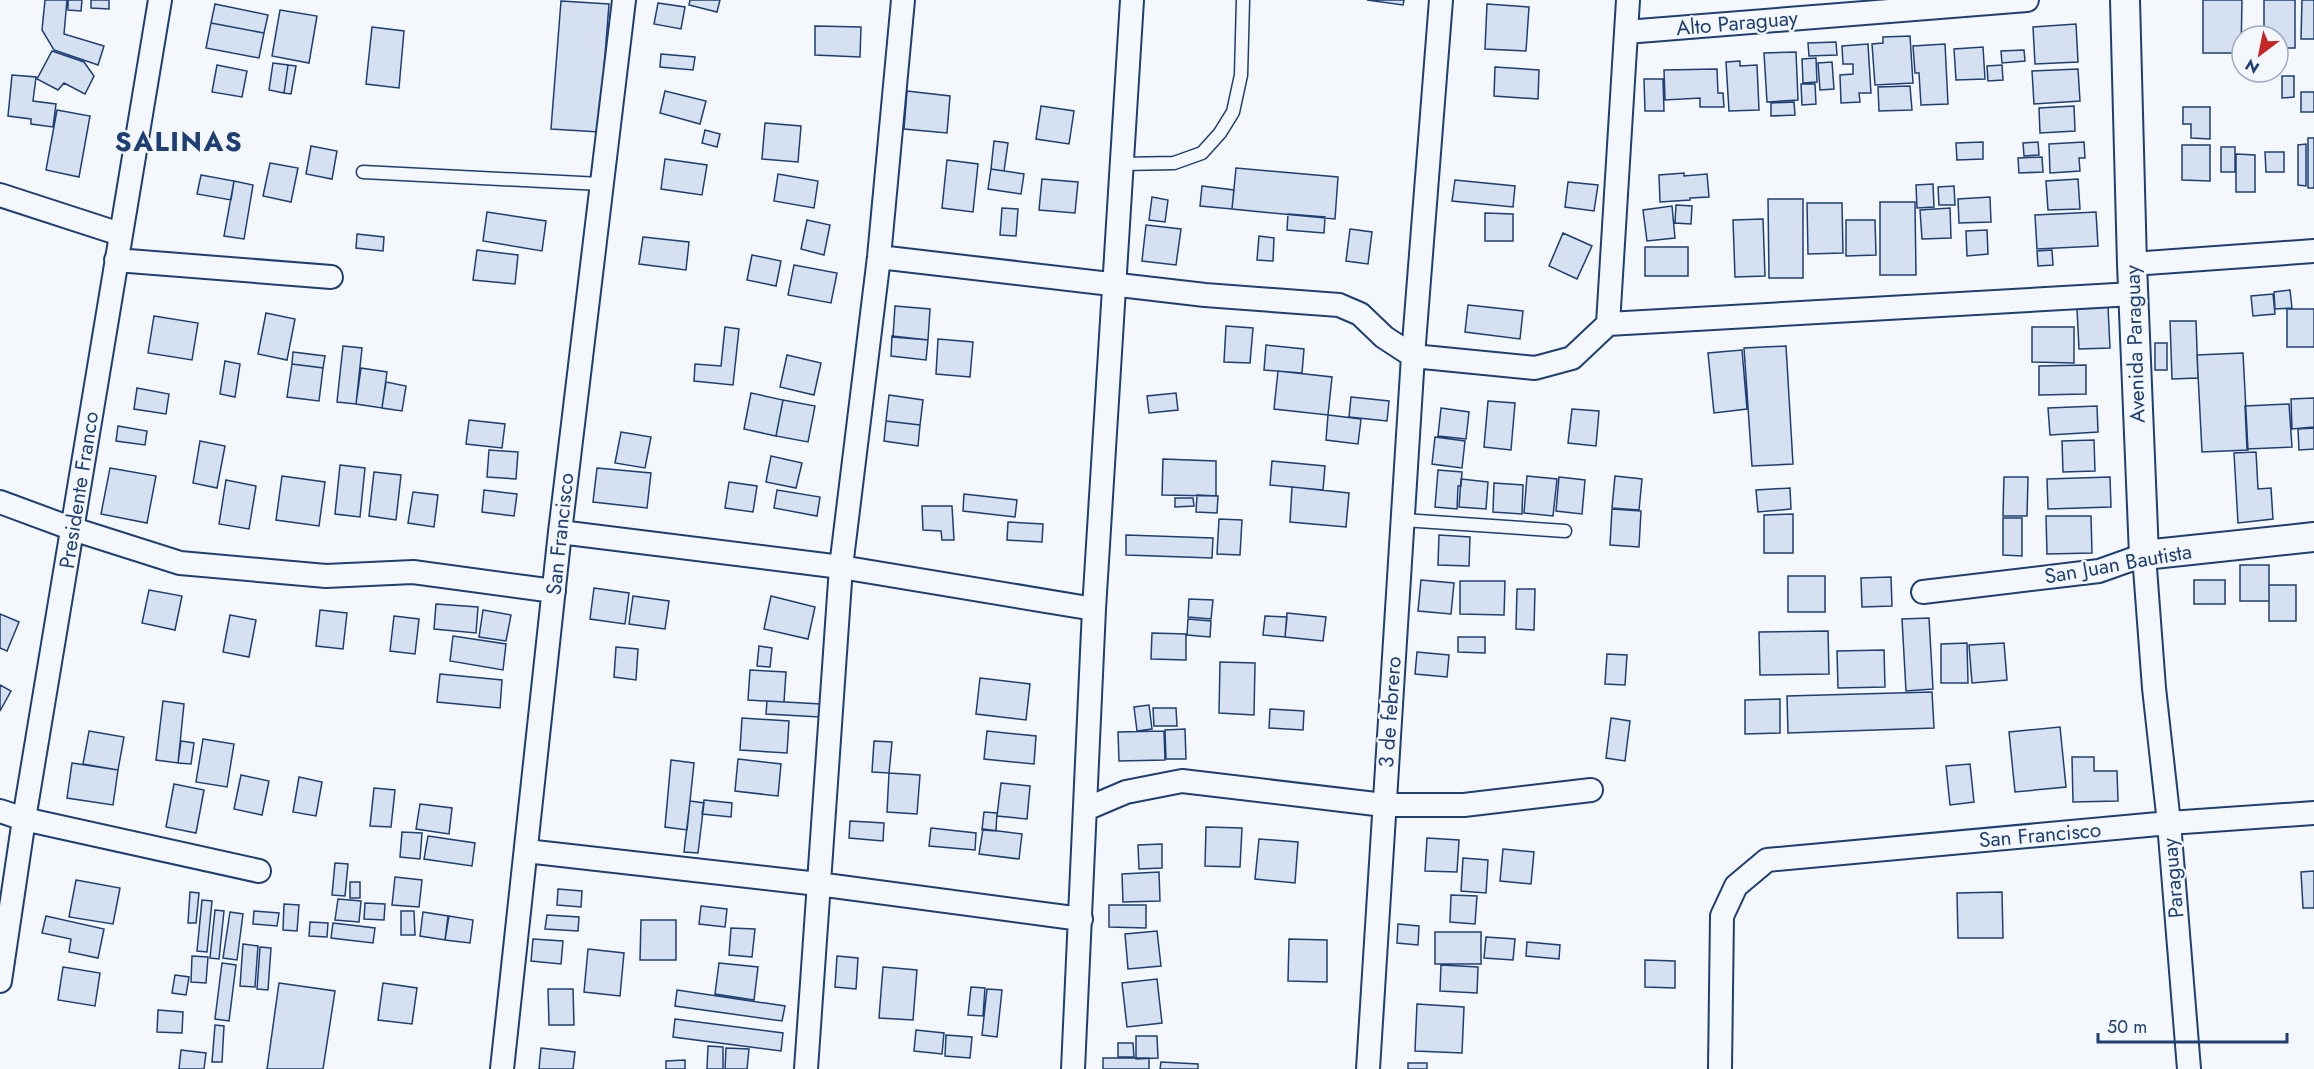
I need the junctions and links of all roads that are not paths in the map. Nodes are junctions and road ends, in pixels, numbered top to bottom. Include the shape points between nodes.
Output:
1 (160, 0) edge
2 (624, 0) edge
3 (903, 0) edge
4 (1132, 0) edge
5 (1242, 0) edge
6 (1441, 0) edge
7 (1628, 0) edge
8 (2027, 0) edge
9 (2125, 0) edge
10 (1626, 32) junction
11 (1122, 164) junction
12 (363, 172) dead end
13 (601, 184) junction
14 (0, 195) edge
15 (120, 234) junction
16 (2314, 251) edge
17 (879, 257) junction
18 (116, 260) junction
19 (2132, 264) junction
20 (331, 277) dead end
21 (1114, 285) junction
22 (2133, 294) junction
23 (1608, 324) junction
24 (1413, 356) junction
25 (0, 502) edge
26 (1402, 520) junction
27 (73, 529) junction
28 (1565, 531) dead end
29 (560, 532) junction
30 (2314, 537) edge
31 (2144, 555) junction
32 (841, 567) junction
33 (554, 591) junction
34 (1923, 592) dead end
35 (1094, 609) junction
36 (2154, 688) joint
37 (1591, 790) dead end
38 (1384, 805) junction
39 (1086, 809) junction
40 (0, 812) edge
41 (2314, 813) edge
42 (24, 819) junction
43 (2169, 823) junction
44 (526, 851) junction
45 (259, 871) dead end
46 (818, 884) junction
47 (1081, 919) junction
48 (0, 981) edge
49 (502, 1069) edge
50 (806, 1069) edge
51 (1073, 1069) edge
52 (1368, 1069) edge
53 (1719, 1069) edge
54 (2188, 1069) edge

1 - 15 street, Presidente Franco
2 - 13 street, San Francisco
3 - 17 street
4 - 11 street
5 - 11 lane via 1241,75 1233,112 1220,133 1202,153 1174,163
6 - 24 street, 3 de febrero
7 - 10 street
8 - 10 street, Alto Paraguay
9 - 19 street, Avenida Paraguay
10 - 23 street
11 - 21 street
12 - 13 lane
13 - 29 street, San Francisco
14 - 15 street
15 - 18 street, Presidente Franco
16 - 19 street
17 - 21 street
17 - 32 street
18 - 20 street
18 - 27 street, Presidente Franco
19 - 22 street, Avenida Paraguay
21 - 24 street via 1339,305 1360,314 1384,337
21 - 35 street
22 - 23 street
22 - 31 street, Avenida Paraguay
23 - 24 street via 1572,358 1534,368
24 - 26 street, 3 de febrero
25 - 27 street
26 - 28 lane
26 - 38 street, 3 de febrero
27 - 33 street via 180,563 326,576 413,572
27 - 42 street, Presidente Franco
29 - 32 street
29 - 33 street, San Francisco
30 - 31 street, San Juan Bautista
31 - 34 street, San Juan Bautista via 2099,571
31 - 36 street, Avenida Paraguay
32 - 35 street
32 - 46 street
33 - 44 street, San Francisco
35 - 39 street
36 - 43 street, Paraguay
37 - 38 street via 1464,805
38 - 39 street via 1182,781 1126,792
38 - 52 street, 3 de febrero
39 - 47 street
40 - 42 street
41 - 43 street, San Francisco
42 - 45 street
42 - 48 street, Presidente Franco
43 - 53 street, San Francisco via 1767,860 1736,886 1722,916
43 - 54 street, Paraguay
44 - 46 street
44 - 49 street, San Francisco
46 - 47 street
46 - 50 street
47 - 51 street

